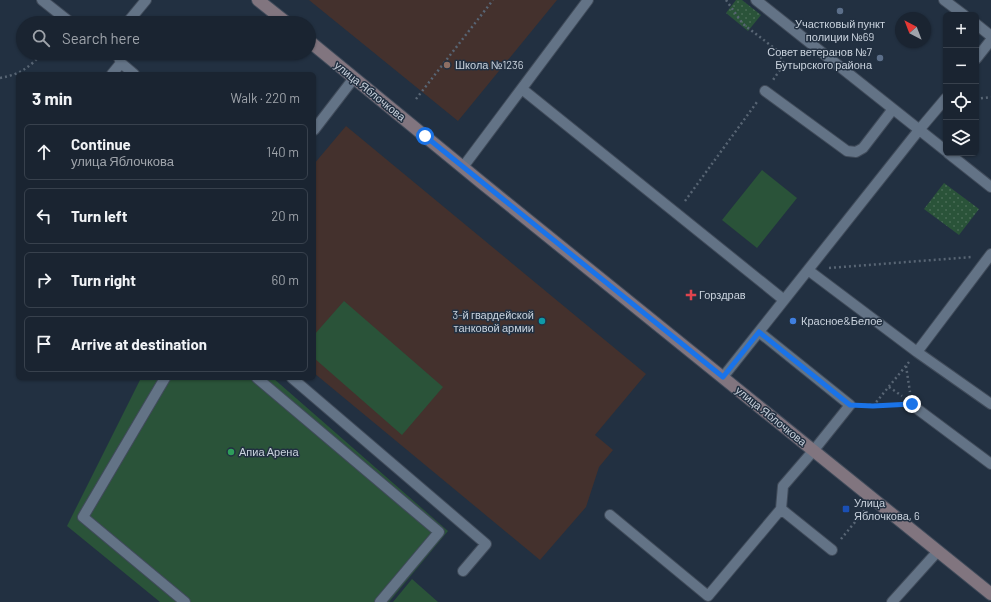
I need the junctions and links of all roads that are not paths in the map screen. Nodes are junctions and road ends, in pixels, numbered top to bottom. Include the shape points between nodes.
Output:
1 (42, 0) edge
2 (146, 0) edge
3 (258, 0) edge
4 (588, 0) edge
5 (756, 0) edge
6 (944, 0) edge
7 (960, 12) edge
8 (62, 16) edge
9 (132, 16) edge
10 (278, 16) edge
11 (979, 26) edge
12 (991, 36) edge
13 (991, 40) edge
14 (316, 47) edge
15 (979, 55) edge
16 (120, 60) edge
17 (121, 64) junction
18 (114, 72) edge
19 (131, 72) edge
20 (354, 78) junction
21 (522, 89) junction
22 (765, 91) road end
23 (943, 102) edge
24 (893, 108) junction
25 (316, 127) edge
26 (919, 130) junction
27 (943, 149) edge
28 (952, 156) edge
29 (463, 167) junction
30 (991, 187) edge
31 (991, 256) edge
32 (808, 270) junction
33 (784, 300) junction
34 (759, 332) junction
35 (916, 352) junction
36 (723, 377) junction
37 (164, 380) edge
38 (259, 380) edge
39 (294, 380) edge
40 (912, 404) road end
41 (991, 404) edge
42 (814, 450) junction
43 (991, 464) edge
44 (780, 509) junction
45 (610, 515) dead end
46 (832, 550) road end
47 (938, 551) junction
48 (464, 571) dead end
49 (991, 594) edge
50 (186, 602) edge
51 (380, 602) edge
52 (892, 602) edge

1 - 8 lane
2 - 9 lane
3 - 10 street
4 - 21 lane
5 - 24 lane
6 - 7 lane
11 - 12 lane
13 - 15 lane
14 - 20 street, улица Яблочкова
16 - 17 lane
17 - 18 lane
17 - 19 lane
20 - 25 lane
20 - 29 street, улица Яблочкова
21 - 29 lane
21 - 33 lane
22 - 24 lane via 848,151 856,152 863,148
23 - 26 lane
24 - 26 lane
26 - 27 lane
26 - 32 lane
28 - 30 lane
29 - 36 street, улица Яблочкова
31 - 35 lane
32 - 33 lane
32 - 35 lane
33 - 34 lane
34 - 36 lane
34 - 42 lane via 850,405
35 - 41 lane
36 - 42 street, улица Яблочкова
37 - 50 lane via 83,516
38 - 51 lane via 440,532
39 - 48 lane via 486,544
40 - 43 lane
42 - 44 lane via 783,486
42 - 47 street, улица Яблочкова
44 - 45 lane via 708,596
44 - 46 lane
47 - 49 street, улица Яблочкова
47 - 52 lane

